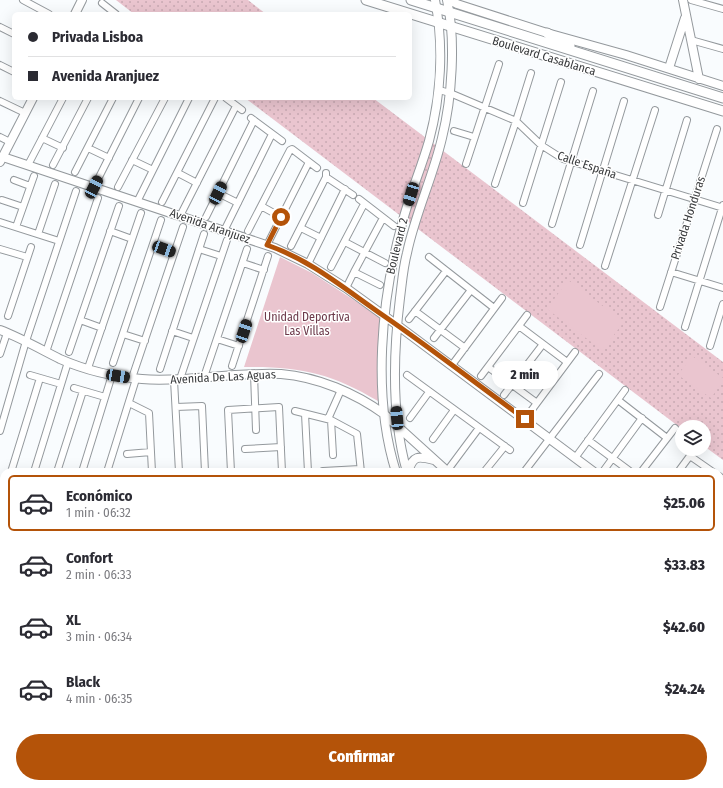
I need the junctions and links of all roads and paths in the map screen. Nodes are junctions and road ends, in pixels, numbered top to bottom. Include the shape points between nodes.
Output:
1 (23, 0) edge
2 (82, 0) edge
3 (366, 0) edge
4 (411, 0) edge
5 (449, 0) edge
6 (683, 0) edge
7 (691, 0) edge
8 (102, 4) dead end
9 (436, 4) edge
10 (723, 10) edge
11 (107, 11) edge
12 (45, 12) edge
13 (76, 12) edge
14 (404, 12) edge
15 (450, 13) junction
16 (412, 15) edge
17 (686, 17) junction
18 (438, 23) junction
19 (0, 27) edge
20 (451, 27) junction
21 (12, 33) edge
22 (548, 33) junction
23 (692, 40) junction
24 (723, 49) edge
25 (581, 53) junction
26 (499, 64) dead end
27 (0, 65) edge
28 (669, 68) junction
29 (12, 71) edge
30 (531, 73) dead end
31 (699, 79) junction
32 (561, 82) dead end
33 (723, 86) edge
34 (439, 90) junction
35 (593, 91) dead end
36 (450, 93) junction
37 (723, 98) edge
38 (31, 100) edge
39 (62, 100) edge
40 (87, 100) edge
41 (112, 100) edge
42 (139, 100) edge
43 (163, 100) edge
44 (188, 100) edge
45 (215, 100) edge
46 (228, 100) edge
47 (0, 101) edge
48 (624, 101) dead end
49 (236, 106) junction
50 (484, 108) junction
51 (242, 110) dead end
52 (655, 110) dead end
53 (723, 111) edge
54 (25, 113) junction
55 (687, 120) dead end
56 (516, 121) junction
57 (717, 129) dead end
58 (454, 131) dead end
59 (272, 134) junction
60 (0, 137) edge
61 (474, 137) junction
62 (42, 138) junction
63 (282, 141) dead end
64 (10, 142) junction
65 (541, 145) junction
66 (62, 148) junction
67 (88, 148) junction
68 (1, 158) edge
69 (109, 158) junction
70 (132, 160) junction
71 (571, 161) junction
72 (309, 162) junction
73 (466, 164) dead end
74 (28, 165) junction
75 (54, 165) dead end
76 (317, 168) dead end
77 (153, 170) junction
78 (602, 171) junction
79 (75, 172) dead end
80 (178, 173) junction
81 (34, 176) dead end
82 (14, 180) dead end
83 (633, 180) junction
84 (197, 183) junction
85 (55, 184) dead end
86 (495, 184) dead end
87 (30, 186) junction
88 (94, 187) junction
89 (118, 187) dead end
90 (345, 189) junction
91 (76, 191) dead end
92 (666, 191) junction
93 (218, 193) junction
94 (353, 195) dead end
95 (98, 198) dead end
96 (2, 200) dead end
97 (694, 200) junction
98 (137, 202) junction
99 (162, 202) dead end
100 (238, 203) junction
101 (523, 203) dead end
102 (119, 206) dead end
103 (261, 206) junction
104 (23, 207) junction
105 (723, 207) edge
106 (141, 213) dead end
107 (658, 215) dead end
108 (180, 216) junction
109 (206, 217) dead end
110 (281, 217) junction
111 (383, 218) junction
112 (161, 220) dead end
113 (0, 222) edge
114 (552, 224) dead end
115 (394, 226) dead end
116 (16, 227) junction
117 (183, 228) dead end
118 (301, 228) junction
119 (110, 231) junction
120 (224, 231) junction
121 (248, 231) dead end
122 (38, 234) junction
123 (204, 234) dead end
124 (321, 238) junction
125 (132, 239) junction
126 (227, 240) dead end
127 (59, 241) junction
128 (345, 242) junction
129 (153, 245) junction
130 (267, 245) junction
131 (580, 245) dead end
132 (291, 246) dead end
133 (31, 247) dead end
134 (199, 248) junction
135 (247, 249) dead end
136 (0, 250) edge
137 (364, 252) junction
138 (174, 253) junction
139 (221, 256) junction
140 (268, 256) dead end
141 (27, 257) junction
142 (429, 257) dead end
143 (242, 263) junction
144 (385, 263) dead end
145 (308, 264) junction
146 (606, 266) dead end
147 (331, 267) dead end
148 (264, 270) junction
149 (446, 270) junction
150 (354, 272) junction
151 (671, 272) junction
152 (700, 281) junction
153 (380, 285) dead end
154 (346, 288) junction
155 (723, 288) edge
156 (471, 290) junction
157 (502, 298) dead end
158 (723, 304) edge
159 (660, 307) dead end
160 (494, 308) junction
161 (416, 310) junction
162 (527, 315) dead end
163 (8, 316) dead end
164 (385, 317) junction
165 (409, 319) dead end
166 (80, 320) junction
167 (397, 324) junction
168 (519, 326) junction
169 (685, 326) dead end
170 (102, 328) junction
171 (440, 329) junction
172 (4, 331) edge
173 (172, 331) junction
174 (123, 334) junction
175 (194, 338) junction
176 (434, 338) dead end
177 (217, 339) junction
178 (26, 341) junction
179 (145, 341) junction
180 (542, 344) junction
181 (238, 346) junction
182 (710, 346) dead end
183 (465, 348) junction
184 (46, 352) junction
185 (69, 352) dead end
186 (575, 352) dead end
187 (0, 354) edge
188 (68, 362) junction
189 (567, 362) junction
190 (113, 363) dead end
191 (452, 365) junction
192 (232, 366) dead end
193 (488, 366) junction
194 (88, 368) junction
195 (160, 369) dead end
196 (254, 374) junction
197 (599, 374) dead end
198 (30, 375) dead end
199 (112, 375) junction
200 (407, 375) dead end
201 (481, 376) dead end
202 (204, 377) junction
203 (40, 378) junction
204 (134, 378) junction
205 (177, 379) junction
206 (61, 384) junction
207 (512, 384) junction
208 (74, 388) dead end
209 (341, 390) junction
210 (625, 390) dead end
211 (83, 391) junction
212 (429, 392) junction
213 (504, 395) dead end
214 (105, 398) junction
215 (618, 400) junction
216 (129, 403) junction
217 (537, 403) junction
218 (176, 407) junction
219 (256, 408) junction
220 (454, 410) junction
221 (295, 411) dead end
222 (305, 414) junction
223 (384, 414) junction
224 (410, 418) dead end
225 (642, 418) junction
226 (525, 419) junction
227 (329, 420) junction
228 (398, 427) junction
229 (480, 428) junction
230 (675, 428) dead end
231 (256, 430) dead end
232 (0, 432) edge
233 (550, 438) junction
234 (667, 438) junction
235 (433, 439) dead end
236 (588, 440) junction
237 (281, 447) junction
238 (245, 449) dead end
239 (151, 452) junction
240 (127, 454) dead end
241 (333, 455) dead end
242 (690, 456) joint
243 (575, 458) junction
244 (612, 458) junction
245 (434, 460) junction
246 (12, 468) edge
247 (35, 468) edge
248 (58, 468) edge
249 (83, 468) edge
250 (108, 468) edge
251 (152, 468) edge
252 (179, 468) edge
253 (205, 468) edge
254 (231, 468) edge
255 (282, 468) edge
256 (308, 468) edge
257 (360, 468) edge
258 (395, 468) edge
259 (406, 468) edge
260 (408, 468) edge
261 (443, 468) edge
262 (451, 468) edge
263 (488, 468) edge
264 (527, 468) edge
265 (589, 468) edge
266 (605, 468) edge
267 (626, 468) edge
268 (644, 468) edge
269 (681, 468) edge
270 (707, 468) edge

1 - 12 street
2 - 13 main road
3 - 14 main road, Boulevard Casablanca
4 - 9 main road, Boulevard Casablanca
5 - 15 main road, Boulevard 2
5 - 22 main road
6 - 17 main road
7 - 10 street
8 - 11 street
9 - 15 main road, Boulevard Casablanca
9 - 18 main road, Boulevard 2
15 - 20 main road, Boulevard 2
15 - 25 main road, Boulevard Casablanca
16 - 18 main road, Boulevard Casablanca
17 - 23 main road
17 - 28 main road
18 - 20 main road, Boulevard Casablanca
18 - 34 main road, Boulevard 2
19 - 21 street
20 - 36 main road, Boulevard 2
20 - 53 main road, Boulevard Casablanca
22 - 25 main road
22 - 28 main road
23 - 24 street
23 - 31 main road
25 - 37 main road, Boulevard Casablanca
26 - 50 street
27 - 29 street
28 - 31 main road
30 - 56 street
31 - 33 main road
32 - 65 street
34 - 36 street, Calle España
34 - 164 main road, Boulevard 2 via 430,140 402,223 393,259
35 - 71 street
36 - 50 street, Calle España
36 - 167 main road, Boulevard 2 via 442,138 407,253
38 - 54 main road
39 - 62 street
40 - 66 street
41 - 67 street
42 - 69 street
43 - 70 street
44 - 77 street
45 - 80 street
46 - 49 street
47 - 54 street
48 - 78 street
49 - 51 street
49 - 84 street
50 - 56 street, Calle España
50 - 61 street
52 - 83 street
54 - 64 main road
55 - 92 street
56 - 65 street, Calle España
56 - 86 street
57 - 97 street, Privada Honduras
58 - 61 street
59 - 63 street
59 - 93 street via 252,119
59 - 100 street
60 - 64 street
61 - 73 street
62 - 66 street
62 - 74 street
64 - 68 main road
65 - 71 street, Calle España via 557,156
65 - 101 street
66 - 75 street
67 - 69 street
67 - 79 street
68 - 74 main road, Avenida Aranjuez
69 - 88 street
70 - 77 street
70 - 89 street
71 - 78 street, Calle España
71 - 114 street
72 - 76 street
72 - 103 street via 290,150
72 - 110 street
74 - 88 main road, Avenida Aranjuez
77 - 98 street
78 - 83 street, Calle España
78 - 131 street
80 - 84 street
80 - 99 street
81 - 87 street
82 - 87 street
83 - 92 street, Calle España
83 - 146 street
84 - 108 street
85 - 122 street
87 - 104 street
88 - 98 main road, Avenida Aranjuez
90 - 94 street
90 - 118 street via 326,175
90 - 124 street
91 - 127 street
92 - 97 street, Calle España
92 - 107 street
93 - 100 street
93 - 109 street
95 - 184 street
96 - 104 street
97 - 105 street, Calle España
97 - 151 street, Privada Honduras
98 - 108 main road, Avenida Aranjuez
100 - 120 street
102 - 119 street
103 - 110 street
103 - 121 street
104 - 116 street
105 - 152 street
106 - 125 street
108 - 120 main road, Avenida Aranjuez
110 - 130 street
111 - 115 street
111 - 128 street via 361,202
111 - 137 street
112 - 129 street
113 - 116 street
116 - 122 street
117 - 138 street
118 - 124 street
118 - 132 street
119 - 125 street
119 - 166 street
120 - 130 main road, Avenida Aranjuez
122 - 127 street
123 - 134 street
124 - 145 street
125 - 170 street
126 - 139 street
127 - 178 street
128 - 137 street
128 - 147 street
129 - 138 street
129 - 174 street
130 - 145 main road, Avenida Aranjuez
133 - 141 street
134 - 139 street
134 - 173 street
135 - 143 street
136 - 141 street
137 - 144 street
137 - 150 street
138 - 179 street
139 - 175 street
140 - 148 street
141 - 163 street
142 - 149 street
143 - 148 street
143 - 177 street
145 - 154 main road, Avenida Aranjuez
148 - 181 street
149 - 156 street
149 - 161 street
150 - 153 street
150 - 154 street
151 - 152 street
151 - 159 street, Privada Honduras
152 - 155 street
152 - 169 street
154 - 164 main road, Avenida Aranjuez
156 - 160 street
156 - 171 street
157 - 160 street
158 - 182 street
160 - 183 street
161 - 165 street
161 - 171 street
162 - 168 street
164 - 167 main road, Avenida Aranjuez
164 - 223 main road, Boulevard 2 via 382,372
166 - 170 street
166 - 185 street
167 - 191 main road, Avenida Aranjuez
167 - 228 main road, Boulevard 2 via 395,386
168 - 180 street
168 - 193 street
170 - 194 street
171 - 176 street
171 - 183 street
172 - 178 main road, Avenida De Las Aguas
172 - 187 street
173 - 175 street
173 - 195 street
174 - 179 street
174 - 190 street
175 - 205 street
177 - 181 street
177 - 202 street
178 - 184 main road, Avenida De Las Aguas
178 - 232 street
179 - 204 street
180 - 189 street
180 - 207 street
181 - 192 street
183 - 191 street
184 - 188 main road, Avenida De Las Aguas
186 - 189 street
188 - 194 main road, Avenida De Las Aguas
188 - 206 street
189 - 217 street
191 - 226 main road, Avenida Aranjuez
193 - 201 street
193 - 207 street
194 - 199 main road, Avenida De Las Aguas
196 - 202 main road, Avenida De Las Aguas
196 - 209 main road, Avenida De Las Aguas via 281,374
196 - 219 street
197 - 233 street
198 - 203 street
199 - 204 main road, Avenida De Las Aguas
199 - 214 street
200 - 212 street
202 - 205 main road, Avenida De Las Aguas
203 - 206 street
203 - 246 street
204 - 205 main road, Avenida De Las Aguas
204 - 216 street
205 - 218 street
206 - 247 street
207 - 213 street
207 - 217 street
208 - 211 street
209 - 223 main road, Avenida De Las Aguas
209 - 227 street
210 - 215 street
211 - 214 street
211 - 248 street
212 - 220 street
212 - 224 street
214 - 249 street
215 - 225 street
215 - 236 street
216 - 239 street via 149,413
216 - 250 street
217 - 226 street
218 - 252 street
218 - 253 street via 202,406
219 - 231 street
219 - 237 street via 279,407
219 - 254 street via 228,410
220 - 229 street
220 - 235 street
221 - 222 street
222 - 227 street
222 - 256 street
223 - 228 main road, Avenida De Las Aguas
223 - 258 main road, Boulevard 2
225 - 234 street
225 - 244 street
226 - 233 main road, Avenida Aranjuez
227 - 241 street
227 - 257 street via 357,434
228 - 245 main road, Avenida De Las Aguas
228 - 259 main road, Boulevard 2
229 - 262 street
229 - 263 street via 507,448
230 - 234 street
233 - 243 main road, Avenida Aranjuez
233 - 264 street
234 - 268 street
236 - 243 street
236 - 244 street
237 - 238 street
237 - 255 street
239 - 240 street
239 - 251 street
242 - 269 street
242 - 270 street
243 - 265 main road, Avenida Aranjuez
244 - 266 street
244 - 267 street
245 - 260 main road via 416,458
245 - 261 main road, Avenida De Las Aguas

